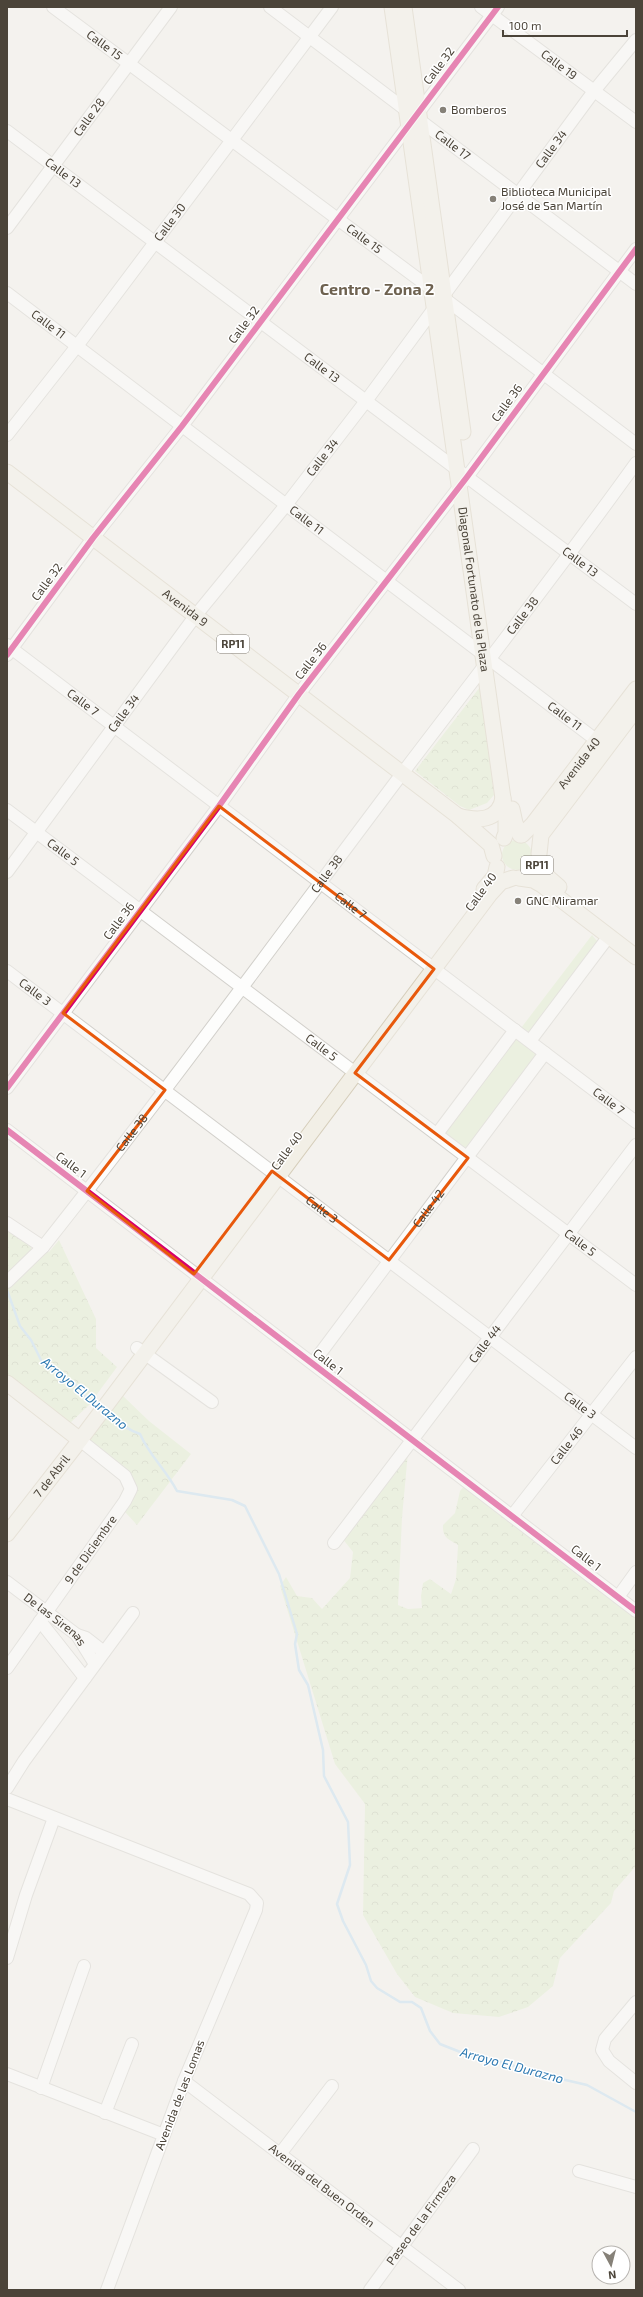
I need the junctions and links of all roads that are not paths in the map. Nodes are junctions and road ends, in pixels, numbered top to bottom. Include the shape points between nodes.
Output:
1 (53, 7) edge
2 (171, 7) edge
3 (270, 7) edge
4 (332, 7) edge
5 (392, 7) edge
6 (404, 7) edge
7 (481, 7) edge
8 (495, 11) edge
9 (308, 36) junction
10 (636, 40) edge
11 (128, 64) junction
12 (594, 91) junction
13 (414, 117) junction
14 (636, 122) edge
15 (7, 131) edge
16 (230, 140) junction
17 (53, 167) junction
18 (518, 194) junction
19 (338, 219) junction
20 (7, 228) edge
21 (155, 243) junction
22 (636, 249) edge
23 (620, 271) junction
24 (636, 284) edge
25 (7, 293) edge
26 (440, 297) junction
27 (260, 322) junction
28 (77, 346) junction
29 (542, 374) junction
30 (366, 401) junction
31 (182, 426) junction
32 (7, 435) edge
33 (636, 444) edge
34 (636, 463) edge
35 (7, 472) edge
36 (465, 478) junction
37 (286, 505) junction
38 (93, 538) junction
39 (571, 555) junction
40 (388, 582) junction
41 (636, 604) edge
42 (196, 615) junction
43 (9, 649) edge
44 (489, 660) junction
45 (636, 689) edge
46 (299, 694) junction
47 (636, 709) edge
48 (114, 725) junction
49 (602, 744) junction
50 (402, 774) junction
51 (504, 798) junction
52 (219, 806) junction
53 (7, 810) edge
54 (458, 816) junction
55 (37, 833) junction
56 (521, 835) junction
57 (503, 839) junction
58 (538, 857) junction
59 (496, 861) junction
60 (7, 872) edge
61 (516, 878) junction
62 (321, 883) junction
63 (140, 911) junction
64 (609, 936) junction
65 (636, 945) edge
66 (636, 957) edge
67 (431, 966) junction
68 (7, 971) edge
69 (243, 988) junction
70 (63, 1013) junction
71 (515, 1030) junction
72 (530, 1041) junction
73 (545, 1053) junction
74 (352, 1070) junction
75 (7, 1088) edge
76 (165, 1090) junction
77 (636, 1122) edge
78 (7, 1130) edge
79 (436, 1134) junction
80 (636, 1145) edge
81 (468, 1158) junction
82 (275, 1174) junction
83 (87, 1191) junction
84 (7, 1223) edge
85 (569, 1234) junction
86 (43, 1247) junction
87 (390, 1260) junction
88 (197, 1276) junction
89 (9, 1280) edge
90 (636, 1285) edge
91 (491, 1337) junction
92 (141, 1351) junction
93 (636, 1357) edge
94 (312, 1364) junction
95 (7, 1383) edge
96 (212, 1402) dead end
97 (592, 1414) junction
98 (94, 1415) joint
99 (76, 1437) junction
100 (412, 1440) junction
101 (636, 1448) edge
102 (512, 1516) junction
103 (7, 1518) edge
104 (7, 1534) edge
105 (334, 1543) dead end
106 (636, 1572) edge
107 (7, 1582) edge
108 (618, 1597) junction
109 (636, 1611) edge
110 (133, 1612) dead end
111 (44, 1616) junction
112 (78, 1635) junction
113 (104, 1652) junction
114 (96, 1664) junction
115 (7, 1668) edge
116 (85, 1678) junction
117 (7, 1788) edge
118 (7, 1799) edge
119 (54, 1818) junction
120 (7, 1958) edge
121 (84, 1966) dead end
122 (636, 2002) edge
123 (132, 2044) dead end
124 (7, 2074) edge
125 (184, 2081) junction
126 (636, 2083) edge
127 (332, 2086) dead end
128 (41, 2088) junction
129 (105, 2113) junction
130 (164, 2135) junction
131 (473, 2149) dead end
132 (280, 2154) junction
133 (579, 2171) dead end
134 (636, 2187) edge
135 (401, 2246) junction
136 (107, 2290) edge
137 (370, 2290) edge
138 (459, 2290) edge

1 - 11 street, Calle 15
2 - 11 street, Calle 28
3 - 9 street, Calle 17
4 - 9 street, Calle 30
5 - 13 main road, Diagonal Fortunato de la Plaza
6 - 13 main road, Diagonal Fortunato de la Plaza
7 - 8 street, Calle 19
8 - 12 street, Calle 19
8 - 13 street, Calle 32
9 - 13 street, Calle 17
9 - 16 street, Calle 30
10 - 12 street, Calle 34
11 - 16 street, Calle 15
11 - 17 street, Calle 28
12 - 14 street, Calle 19
12 - 18 street, Calle 34
13 - 18 street, Calle 17
13 - 19 street, Calle 32
13 - 26 main road, Diagonal Fortunato de la Plaza
15 - 17 street, Calle 13
16 - 19 street, Calle 15
16 - 21 street, Calle 30
17 - 20 street, Calle 28
17 - 21 street, Calle 13
18 - 23 street, Calle 17
18 - 26 street, Calle 34
19 - 26 street, Calle 15
19 - 27 street, Calle 32
21 - 27 street, Calle 13
21 - 28 street, Calle 30
22 - 23 street, Calle 36
23 - 24 street, Calle 17
23 - 29 street, Calle 36
25 - 28 street, Calle 11
26 - 29 street, Calle 15
26 - 30 street, Calle 34
26 - 36 main road, Diagonal Fortunato de la Plaza
27 - 30 street, Calle 13
27 - 31 street, Calle 32
28 - 31 street, Calle 11
28 - 32 street, Calle 30
29 - 33 street, Calle 15
29 - 36 street, Calle 36
30 - 36 street, Calle 13
30 - 37 street, Calle 34
31 - 37 street, Calle 11
31 - 38 street, Calle 32
34 - 39 street, Calle 38
35 - 38 main road, Avenida 9 / RP11
36 - 39 street, Calle 13
36 - 40 street, Calle 36
36 - 44 main road, Diagonal Fortunato de la Plaza
37 - 40 street, Calle 11
37 - 42 street, Calle 34
38 - 42 main road, Avenida 9 / RP11
38 - 43 street, Calle 32
39 - 41 street, Calle 13
39 - 44 street, Calle 38
40 - 44 street, Calle 11
40 - 46 street, Calle 36
42 - 46 main road, Avenida 9 / RP11
42 - 48 street, Calle 34
43 - 48 street, Calle 7
44 - 49 street, Calle 11
44 - 50 street, Calle 38
44 - 51 main road, Diagonal Fortunato de la Plaza
44 - 56 main road, Diagonal Fortunato de la Plaza via 513,812
45 - 49 main road, Avenida 40 / RP11
46 - 50 main road, Avenida 9 / RP11
46 - 52 street, Calle 36
47 - 49 main road, Avenida 40 / RP11
48 - 52 street, Calle 7
48 - 55 street, Calle 34
49 - 56 main road, Avenida 40 / RP11
49 - 58 main road, Avenida 40 / RP11 via 541,835
50 - 54 main road, Avenida 9 / RP11
50 - 62 street, Calle 38
51 - 54 main road via 501,809 492,816 476,820
51 - 57 main road, Diagonal Fortunato de la Plaza via 506,833
52 - 62 street, Calle 7
52 - 63 street, Calle 36
53 - 55 street, Calle 5
54 - 57 main road, Avenida 9 / RP11 via 497,840
54 - 59 main road, Avenida 9 / RP11 via 491,845
55 - 60 street, Calle 34
55 - 63 street, Calle 5
56 - 57 main road
56 - 58 main road, RP11 via 535,844
57 - 59 main road via 496,847
58 - 61 main road, RP11 via 532,873
58 - 65 main road via 542,872 549,879
59 - 61 main road, RP11 via 501,872
59 - 67 main road, Calle 40 via 494,876
61 - 64 main road via 538,882
61 - 67 main road, Calle 40 via 501,882
62 - 67 street, Calle 7
62 - 69 street, Calle 38
63 - 69 street, Calle 5
63 - 70 street, Calle 36
64 - 66 main road
64 - 72 street
67 - 71 street, Calle 7
67 - 74 main road, Calle 40
68 - 70 street, Calle 3
69 - 74 street, Calle 5
69 - 76 street, Calle 38
70 - 75 street, Calle 36
70 - 76 street, Calle 3
71 - 72 street, Calle 7
71 - 79 street
72 - 73 street, Calle 7
73 - 77 street, Calle 7
73 - 81 street, Calle 42
74 - 79 street, Calle 5
74 - 82 main road, Calle 40
76 - 82 street, Calle 3
76 - 83 street, Calle 38
78 - 83 street, Calle 1
79 - 81 street, Calle 5
80 - 85 street, Calle 44
81 - 85 street, Calle 5
81 - 87 street, Calle 42
82 - 87 street, Calle 3
82 - 88 main road, Calle 40
83 - 86 street, Calle 38
83 - 88 street, Calle 1
84 - 86 street
85 - 90 street, Calle 5
85 - 91 street, Calle 44
86 - 89 street, Calle 38
87 - 91 street, Calle 3
87 - 94 street, Calle 42
88 - 92 main road, Calle 40
88 - 94 street, Calle 1
91 - 97 street, Calle 3
91 - 100 street, Calle 44
92 - 96 street
92 - 98 main road, Calle 40
93 - 97 street, Calle 46
94 - 100 street, Calle 1
95 - 99 main road
97 - 101 street, Calle 3
97 - 102 street, Calle 46
98 - 99 main road, 7 de Abril
99 - 103 main road, 7 de Abril
99 - 104 main road, 7 de Abril
99 - 111 street, 9 de Diciembre via 125,1476 131,1489 125,1502
100 - 102 street, Calle 1
100 - 105 street, Calle 44
102 - 108 street, Calle 1
106 - 108 street
107 - 111 street, De las Sirenas
108 - 109 street, Calle 1
110 - 113 street
111 - 112 street, De las Sirenas
111 - 115 street, 9 de Diciembre
111 - 116 street
112 - 113 street
112 - 114 street, De las Sirenas
113 - 114 street
114 - 116 street
116 - 117 street
118 - 119 street
119 - 120 street via 26,1895
119 - 125 street, Avenida de las Lomas via 249,1894 257,1903
121 - 128 street
122 - 126 street via 605,2040 602,2050 609,2062
123 - 129 street
124 - 128 street
125 - 130 street, Avenida de las Lomas
125 - 132 street, Avenida del Buen Orden
127 - 132 street
128 - 129 street
129 - 130 street
130 - 136 street, Avenida de las Lomas
131 - 135 street, Paseo de la Firmeza
132 - 135 street, Avenida del Buen Orden
133 - 134 street
135 - 137 street, Paseo de la Firmeza
135 - 138 street, Avenida del Buen Orden

